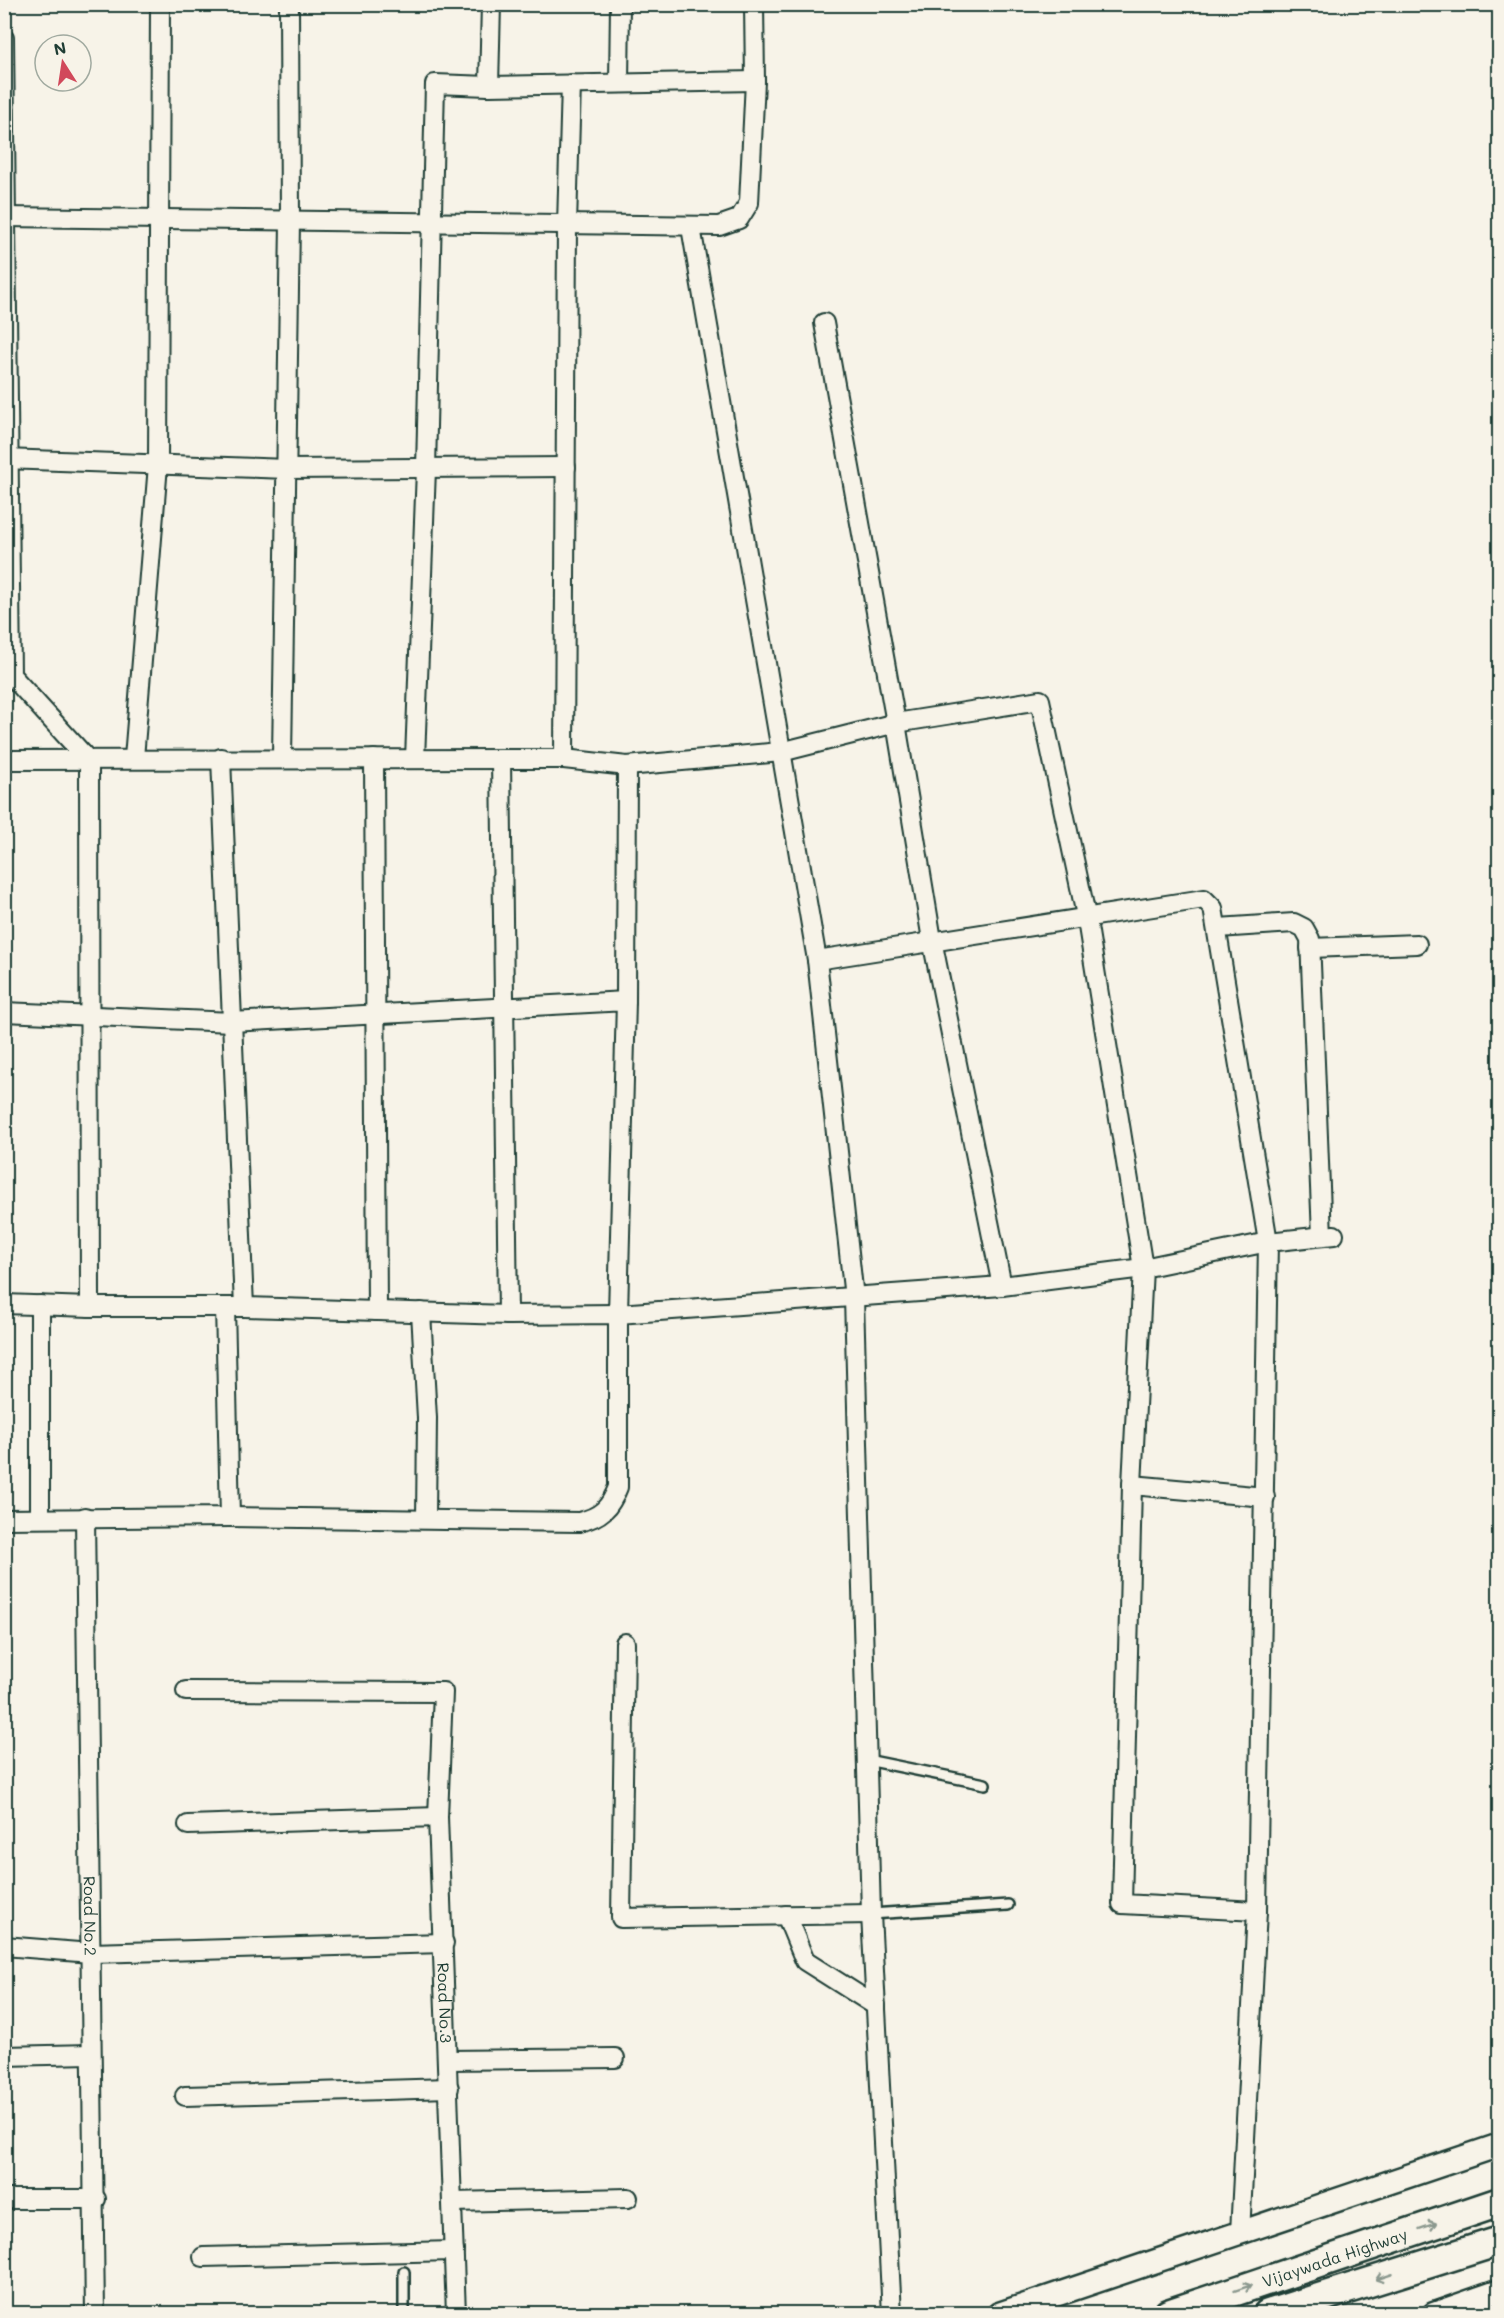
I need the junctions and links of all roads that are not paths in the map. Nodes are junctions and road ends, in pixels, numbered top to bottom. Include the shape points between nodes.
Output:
1 (160, 4) edge
2 (289, 4) edge
3 (491, 4) edge
4 (620, 4) edge
5 (754, 4) edge
6 (4, 38) edge
7 (755, 81) junction
8 (620, 83) junction
9 (571, 84) junction
10 (489, 87) junction
11 (5, 217) edge
12 (161, 218) junction
13 (290, 222) junction
14 (430, 224) junction
15 (567, 225) junction
16 (691, 226) junction
17 (824, 323) dead end
18 (7, 459) edge
19 (158, 465) junction
20 (566, 467) junction
21 (287, 469) junction
22 (426, 469) junction
23 (897, 723) junction
24 (781, 752) junction
25 (134, 758) junction
26 (221, 758) junction
27 (4, 759) edge
28 (282, 759) junction
29 (374, 759) junction
30 (415, 759) junction
31 (501, 759) junction
32 (564, 759) junction
33 (89, 761) junction
34 (627, 765) junction
35 (1087, 920) junction
36 (1218, 928) junction
37 (932, 940) junction
38 (1417, 944) dead end
39 (1310, 948) junction
40 (818, 960) junction
41 (626, 1001) junction
42 (506, 1009) junction
43 (4, 1012) edge
44 (91, 1015) junction
45 (375, 1015) junction
46 (232, 1022) junction
47 (1268, 1242) junction
48 (1143, 1268) junction
49 (1002, 1286) junction
50 (854, 1298) junction
51 (4, 1304) edge
52 (40, 1305) junction
53 (90, 1307) junction
54 (225, 1307) junction
55 (244, 1307) junction
56 (377, 1311) junction
57 (421, 1312) junction
58 (618, 1314) junction
59 (508, 1315) junction
60 (1132, 1485) junction
61 (1265, 1497) junction
62 (230, 1516) junction
63 (85, 1517) junction
64 (39, 1518) junction
65 (4, 1519) edge
66 (426, 1519) junction
67 (625, 1643) dead end
68 (186, 1691) dead end
69 (867, 1760) junction
70 (985, 1784) dead end
71 (438, 1817) junction
72 (188, 1826) dead end
73 (1008, 1905) dead end
74 (1257, 1911) junction
75 (871, 1914) junction
76 (786, 1915) junction
77 (444, 1942) junction
78 (4, 1946) edge
79 (91, 1953) junction
80 (876, 2006) junction
81 (91, 2054) junction
82 (4, 2056) edge
83 (615, 2058) dead end
84 (448, 2060) junction
85 (449, 2088) junction
86 (185, 2096) dead end
87 (1500, 2145) edge
88 (628, 2198) dead end
89 (4, 2199) edge
90 (96, 2199) junction
91 (453, 2202) junction
92 (1500, 2202) edge
93 (1240, 2234) junction
94 (1500, 2241) edge
95 (454, 2251) junction
96 (203, 2257) dead end
97 (404, 2272) dead end
98 (1500, 2291) edge
99 (95, 2313) edge
100 (404, 2313) edge
101 (456, 2313) edge
102 (892, 2313) edge
103 (999, 2313) edge
104 (1168, 2313) edge
105 (1268, 2313) edge
106 (1434, 2313) edge

1 - 12 street
2 - 13 street
3 - 10 street
4 - 8 street
5 - 7 street
6 - 11 street
7 - 8 street
7 - 16 street via 749,203 739,219 719,226
8 - 9 street
9 - 10 street
9 - 15 street
10 - 14 street via 435,84
11 - 12 street
11 - 18 street
12 - 13 street
12 - 19 street
13 - 14 street
13 - 21 street
14 - 15 street
14 - 22 street
15 - 16 street
15 - 20 street
16 - 24 street
17 - 23 street
18 - 19 street
18 - 33 street via 11,675
19 - 21 street
19 - 25 street
20 - 22 street
20 - 32 street
21 - 22 street
21 - 28 street
22 - 30 street
23 - 24 street
23 - 35 street via 1040,700
23 - 37 street
24 - 34 street
24 - 40 street
25 - 26 street
25 - 33 street
26 - 28 street
26 - 46 street
27 - 33 street
28 - 29 street
29 - 30 street
29 - 45 street
30 - 31 street
31 - 32 street
31 - 42 street
32 - 34 street
33 - 44 street
34 - 41 street
35 - 36 street via 1204,899 1213,908
35 - 37 street
35 - 48 street
36 - 39 street via 1294,923 1304,928
36 - 47 street
37 - 40 street
37 - 49 street
38 - 39 street
39 - 47 street via 1328,1235
40 - 50 street
41 - 42 street
41 - 58 street
42 - 45 street
42 - 59 street
43 - 44 street
44 - 46 street
44 - 53 street
45 - 46 street
45 - 56 street
46 - 55 street
47 - 48 street
47 - 61 street
48 - 49 street
48 - 60 street
49 - 50 street
50 - 58 street
50 - 69 street
51 - 52 street
52 - 53 street
52 - 64 street
53 - 54 street
54 - 55 street
54 - 62 street
55 - 56 street
56 - 57 street
57 - 59 street
57 - 66 street via 427,1418
58 - 59 street
58 - 66 street via 618,1487 604,1512 579,1522
60 - 61 street
60 - 74 street via 1122,1904
61 - 74 street
62 - 63 street
62 - 66 street
63 - 64 street
63 - 79 street, Road No.2
64 - 65 street
67 - 76 street via 621,1918
68 - 71 street, Road No.3 via 443,1692
69 - 70 lane
69 - 75 street
71 - 72 street
71 - 77 street, Road No.3
73 - 75 lane
74 - 93 street
75 - 76 street
75 - 80 street
76 - 80 street via 805,1961
77 - 79 street
77 - 84 street, Road No.3
78 - 79 street
79 - 81 street, Road No.2
80 - 102 street
81 - 82 street
81 - 90 street, Road No.2
83 - 84 street
84 - 85 street, Road No.3
85 - 86 street
85 - 91 street, Road No.3
87 - 93 street
88 - 91 street
89 - 90 street
90 - 99 street, Road No.2
91 - 95 street, Road No.3
104 -> 92 highway, Vijaywada Highway
93 - 103 street
94 -> 105 highway, Vijaywada Highway
95 - 96 street
95 - 101 street, Road No.3
97 - 100 lane
98 - 106 street

